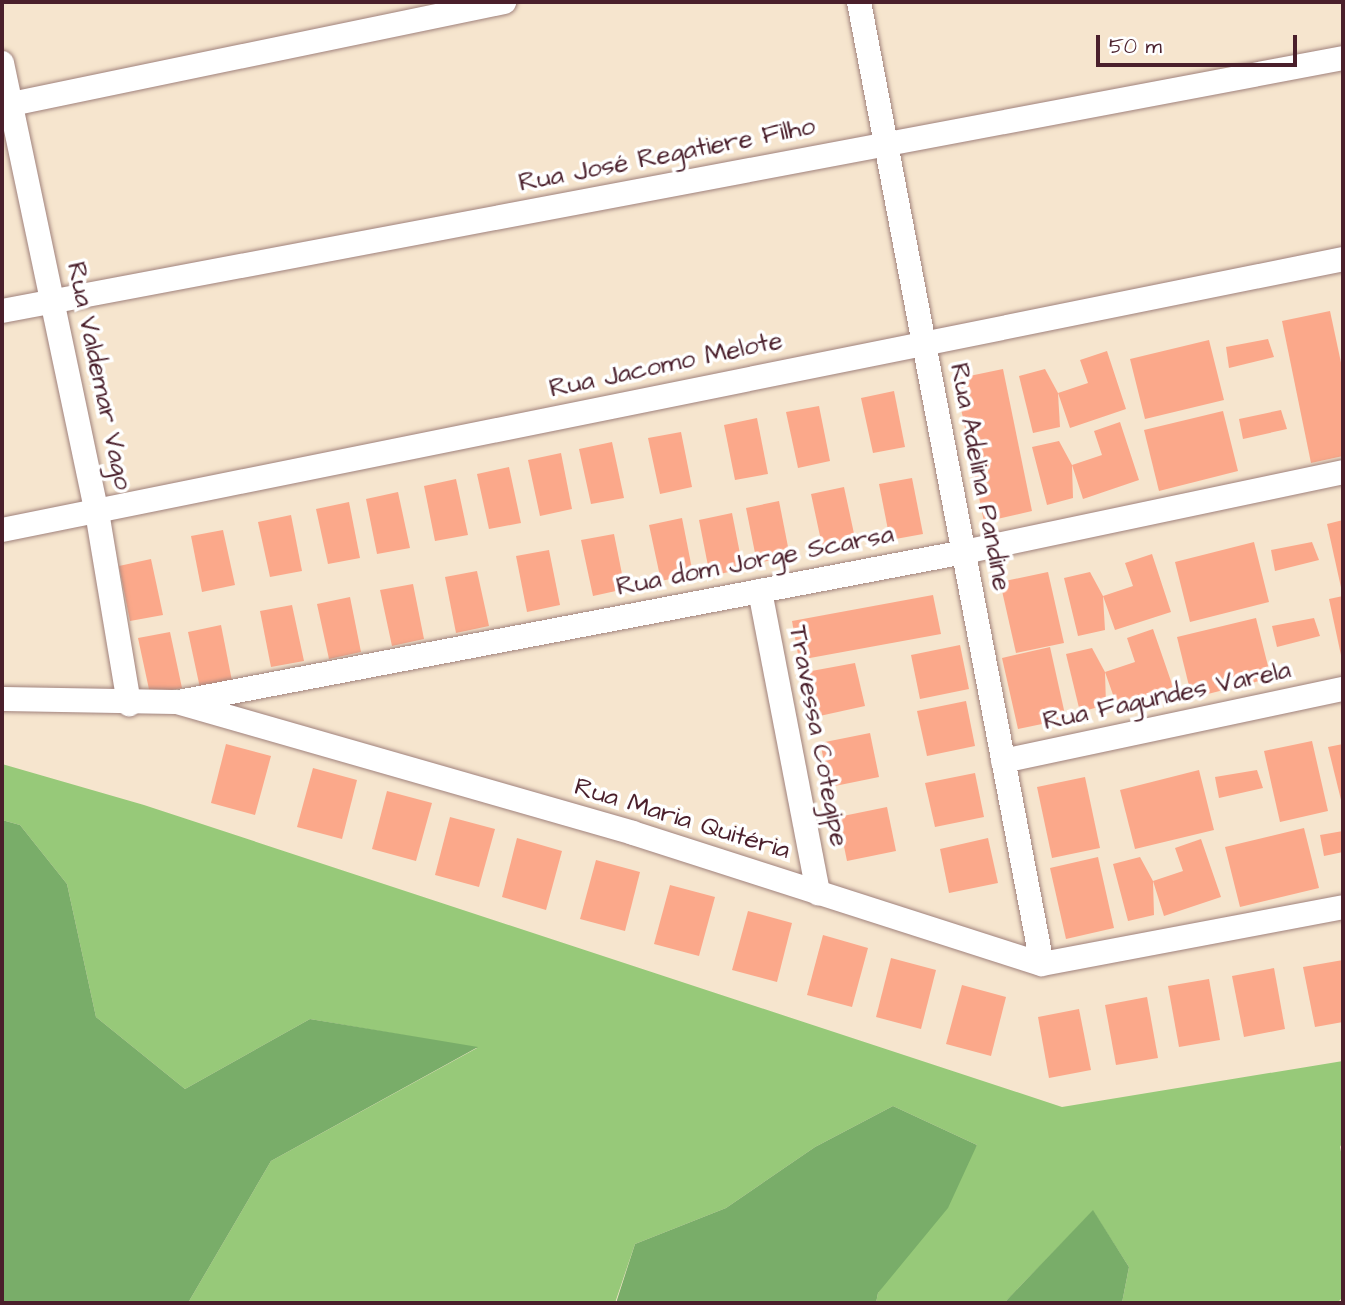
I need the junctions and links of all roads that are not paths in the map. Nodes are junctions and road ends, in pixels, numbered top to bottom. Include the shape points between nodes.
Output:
1 (504, 2) edge
2 (859, 2) edge
3 (1343, 58) edge
4 (2, 63) edge
5 (6, 105) edge
6 (886, 143) junction
7 (1343, 259) edge
8 (52, 302) junction
9 (2, 311) edge
10 (924, 342) junction
11 (1343, 472) edge
12 (97, 512) junction
13 (2, 530) edge
14 (964, 552) junction
15 (760, 591) junction
16 (1343, 689) edge
17 (2, 699) edge
18 (177, 702) junction
19 (129, 704) junction
20 (1003, 761) junction
21 (818, 892) junction
22 (1343, 907) edge
23 (1042, 964) junction

1 - 5 street
2 - 6 street, Rua Adelina Pandine
3 - 6 street, Rua José Regatiere Filho
4 - 5 street, Rua Valdemar Vago
5 - 8 street, Rua Valdemar Vago
6 - 8 street, Rua José Regatiere Filho
6 - 10 street, Rua Adelina Pandine
7 - 10 street, Rua Jacomo Melote
8 - 9 street, Rua José Regatiere Filho
8 - 12 street, Rua Valdemar Vago
10 - 12 street, Rua Jacomo Melote
10 - 14 street, Rua Adelina Pandine
11 - 14 street, Rua dom Jorge Scarsa
12 - 13 street, Rua Jacomo Melote
12 - 19 street, Rua Valdemar Vago
14 - 15 street, Rua dom Jorge Scarsa
14 - 20 street, Rua Adelina Pandine
15 - 18 street, Rua dom Jorge Scarsa
15 - 21 street, Travessa Cotegipe
16 - 20 street, Rua Fagundes Varela
17 - 19 street, Rua Maria Quitéria
18 - 19 street, Rua Maria Quitéria
18 - 21 street, Rua Maria Quitéria via 633,833
20 - 23 street, Rua Adelina Pandine
21 - 23 street, Rua Maria Quitéria
22 - 23 street, Rua Maria Quitéria

